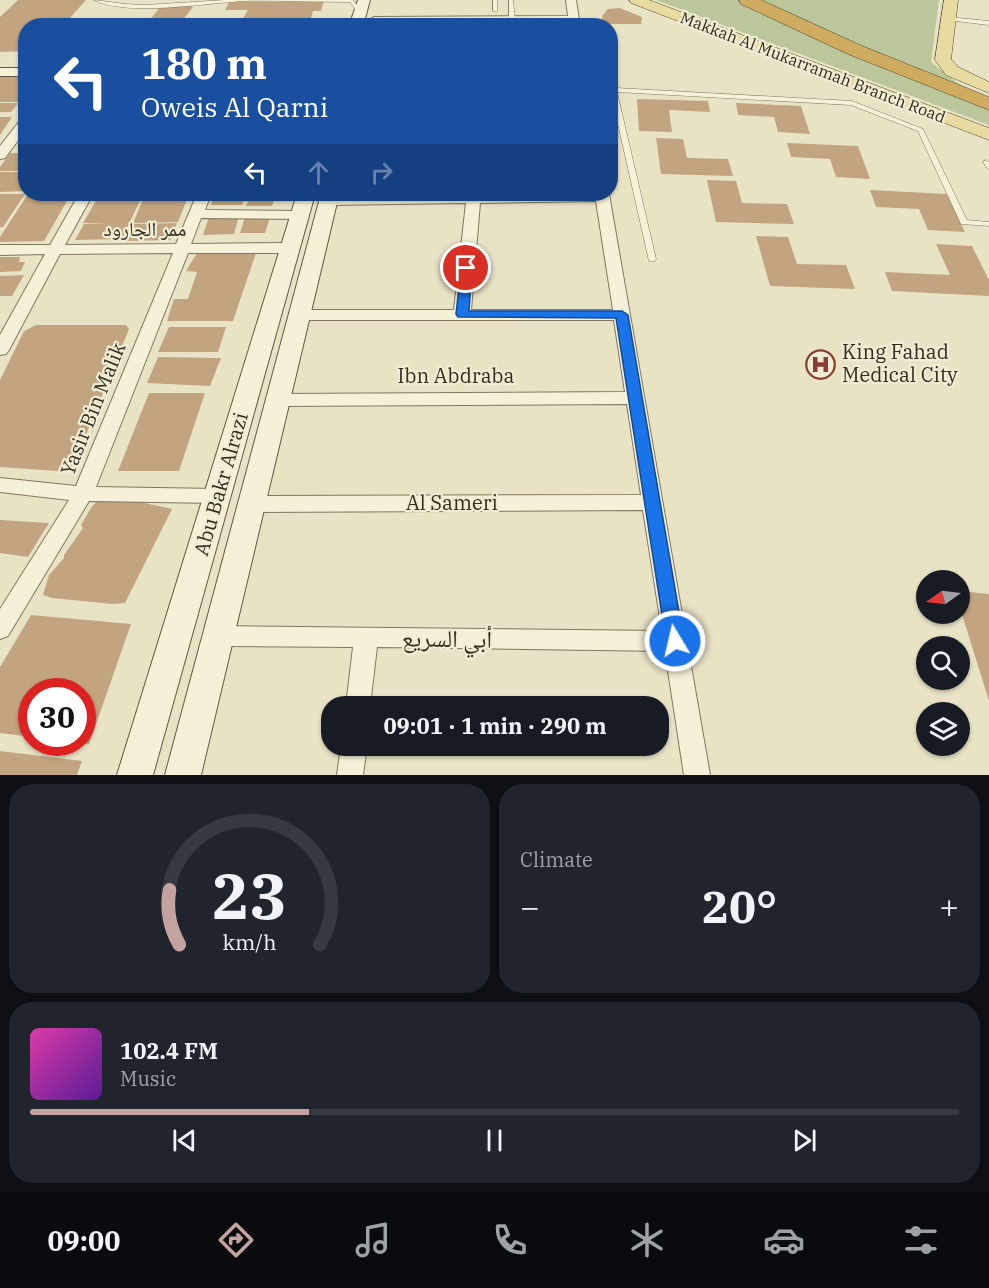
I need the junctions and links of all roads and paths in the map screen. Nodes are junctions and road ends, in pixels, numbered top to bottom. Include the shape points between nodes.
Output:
1 (96, 0) edge
2 (116, 0) edge
3 (200, 0) edge
4 (495, 0) edge
5 (511, 0) edge
6 (571, 0) edge
7 (636, 0) edge
8 (747, 0) edge
9 (768, 0) edge
10 (794, 2) dead end
11 (495, 11) dead end
12 (950, 11) edge
13 (360, 13) edge
14 (512, 18) edge
15 (573, 18) edge
16 (989, 18) edge
17 (797, 23) junction
18 (989, 23) edge
19 (826, 27) junction
20 (0, 66) edge
21 (18, 66) edge
22 (0, 72) edge
23 (18, 72) edge
24 (989, 88) edge
25 (618, 90) edge
26 (989, 98) edge
27 (989, 104) edge
28 (618, 108) edge
29 (989, 114) edge
30 (18, 131) edge
31 (989, 134) edge
32 (18, 149) edge
33 (2, 150) edge
34 (82, 201) edge
35 (201, 201) edge
36 (316, 201) edge
37 (473, 201) edge
38 (603, 201) edge
39 (196, 214) junction
40 (989, 224) edge
41 (290, 248) junction
42 (0, 250) edge
43 (54, 250) junction
44 (182, 250) junction
45 (652, 259) dead end
46 (462, 314) junction
47 (300, 315) junction
48 (622, 315) junction
49 (0, 350) edge
50 (635, 398) junction
51 (278, 400) junction
52 (0, 485) edge
53 (83, 494) junction
54 (218, 496) junction
55 (652, 502) junction
56 (251, 504) junction
57 (0, 629) edge
58 (219, 636) junction
59 (366, 638) junction
60 (675, 641) junction
61 (359, 696) edge
62 (353, 756) edge
63 (135, 775) edge
64 (183, 775) edge
65 (350, 775) edge
66 (697, 775) edge

1 - 13 lane via 127,5 351,1
2 - 3 lane
4 - 11 lane
5 - 14 lane
6 - 15 street
7 - 31 main road, Makkah Al Mukarramah Branch Road
8 - 17 highway
9 - 19 highway
10 - 19 highway
12 - 16 lane
12 - 18 lane
12 - 24 main road via 943,60 952,70
17 - 27 highway
17 - 29 highway
19 - 26 highway
20 - 21 street
22 - 23 street
25 - 40 lane via 852,103 921,130 964,222
28 - 45 lane
30 - 33 street
32 - 33 street
34 - 43 street
35 - 39 street, Yasir Bin Malik
36 - 39 street
36 - 41 street, Abu Bakr Alrazi
36 - 47 street, Abu Bakr Alrazi
37 - 46 street
38 - 48 street
39 - 44 street, Yasir Bin Malik
41 - 44 street, ممر الجارود
41 - 54 street, Abu Bakr Alrazi
42 - 43 street, ممر الجارود
43 - 44 street, ممر الجارود
43 - 49 street
44 - 53 street, Yasir Bin Malik
46 - 47 street
46 - 48 street
47 - 51 street, Abu Bakr Alrazi
48 - 50 street
50 - 51 street, Ibn Abdraba
50 - 55 street
51 - 56 street, Abu Bakr Alrazi
52 - 53 street
53 - 54 street
53 - 57 street, Yasir Bin Malik
54 - 63 street, Abu Bakr Alrazi
55 - 56 street, Al Sameri
55 - 60 street
56 - 58 street, Abu Bakr Alrazi
58 - 59 street, أبي السريع
58 - 64 street, Abu Bakr Alrazi
59 - 60 street, أبي السريع
59 - 61 street
60 - 66 street
62 - 65 street

